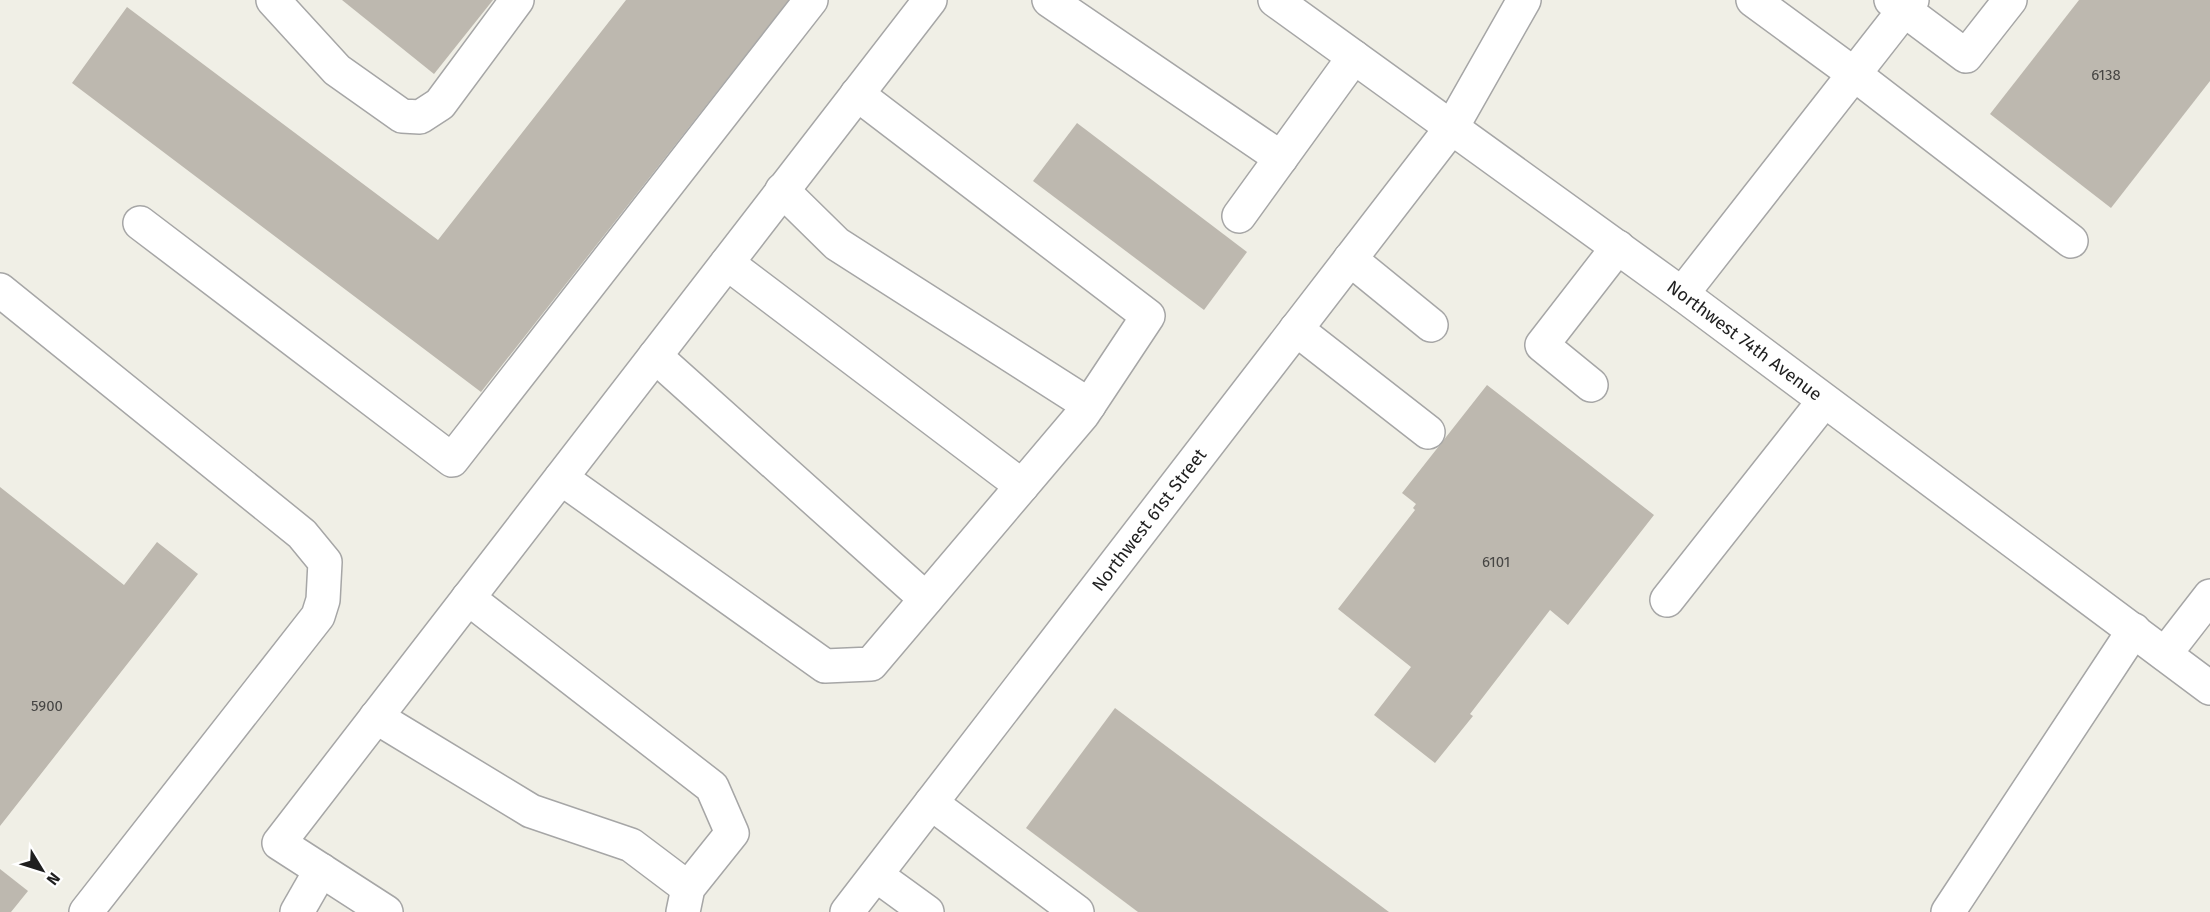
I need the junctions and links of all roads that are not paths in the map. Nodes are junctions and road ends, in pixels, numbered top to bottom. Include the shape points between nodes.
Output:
1 (273, 0) edge
2 (518, 0) edge
3 (812, 0) edge
4 (930, 0) edge
5 (1049, 0) edge
6 (1524, 0) edge
7 (1753, 0) edge
8 (2010, 0) edge
9 (1286, 3) edge
10 (1902, 3) edge
11 (1354, 57) junction
12 (1854, 74) junction
13 (857, 94) junction
14 (1452, 127) junction
15 (1281, 158) junction
16 (783, 190) junction
17 (1239, 216) dead end
18 (140, 222) dead end
19 (2071, 242) dead end
20 (1618, 247) junction
21 (1350, 259) junction
22 (727, 263) junction
23 (0, 290) edge
24 (1682, 294) junction
25 (1431, 325) dead end
26 (1296, 329) junction
27 (655, 356) junction
28 (1591, 386) dead end
29 (1824, 400) junction
30 (1089, 405) junction
31 (1428, 432) dead end
32 (561, 478) junction
33 (1022, 486) junction
34 (2210, 596) edge
35 (468, 598) junction
36 (926, 599) junction
37 (1667, 600) dead end
38 (2134, 630) junction
39 (2165, 654) junction
40 (2210, 688) edge
41 (376, 717) junction
42 (931, 803) junction
43 (321, 870) junction
44 (876, 875) junction
45 (686, 900) edge
46 (86, 912) edge
47 (297, 912) edge
48 (386, 912) edge
49 (847, 912) edge
50 (927, 912) edge
51 (1077, 912) edge
52 (1948, 912) edge

1 - 2 street via 337,70 402,116 420,117 440,104
3 - 18 street via 452,460
4 - 13 street
5 - 15 street
6 - 14 street, Northwest 61st Street
7 - 12 street
8 - 10 street via 1966,56
9 - 11 street, Northwest 74th Avenue
10 - 12 street
11 - 14 street, Northwest 74th Avenue
11 - 15 street
12 - 19 street
12 - 24 street
13 - 16 street
13 - 30 street via 1148,316
14 - 20 street, Northwest 74th Avenue
14 - 21 street, Northwest 61st Street
15 - 17 street
16 - 22 street
16 - 30 street via 837,244
20 - 24 street, Northwest 74th Avenue
20 - 28 street via 1542,345
21 - 25 street
21 - 26 street, Northwest 61st Street
22 - 27 street
22 - 33 street
23 - 46 street via 302,534 325,562 318,616
24 - 29 street, Northwest 74th Avenue
26 - 31 street
26 - 42 street, Northwest 61st Street
27 - 32 street
27 - 36 street
29 - 37 street
29 - 38 street, Northwest 74th Avenue
30 - 33 street
32 - 35 street
32 - 36 street via 825,666 871,664
33 - 36 street
34 - 39 street
35 - 41 street
35 - 45 street via 712,787 732,833
38 - 39 street, Northwest 74th Avenue
38 - 52 street
39 - 40 street, Northwest 74th Avenue
41 - 43 street via 279,843
41 - 45 street via 531,811 632,845
42 - 44 street, Northwest 61st Street
42 - 51 street
43 - 47 street
43 - 48 street
44 - 49 street, Northwest 61st Street
44 - 50 street

